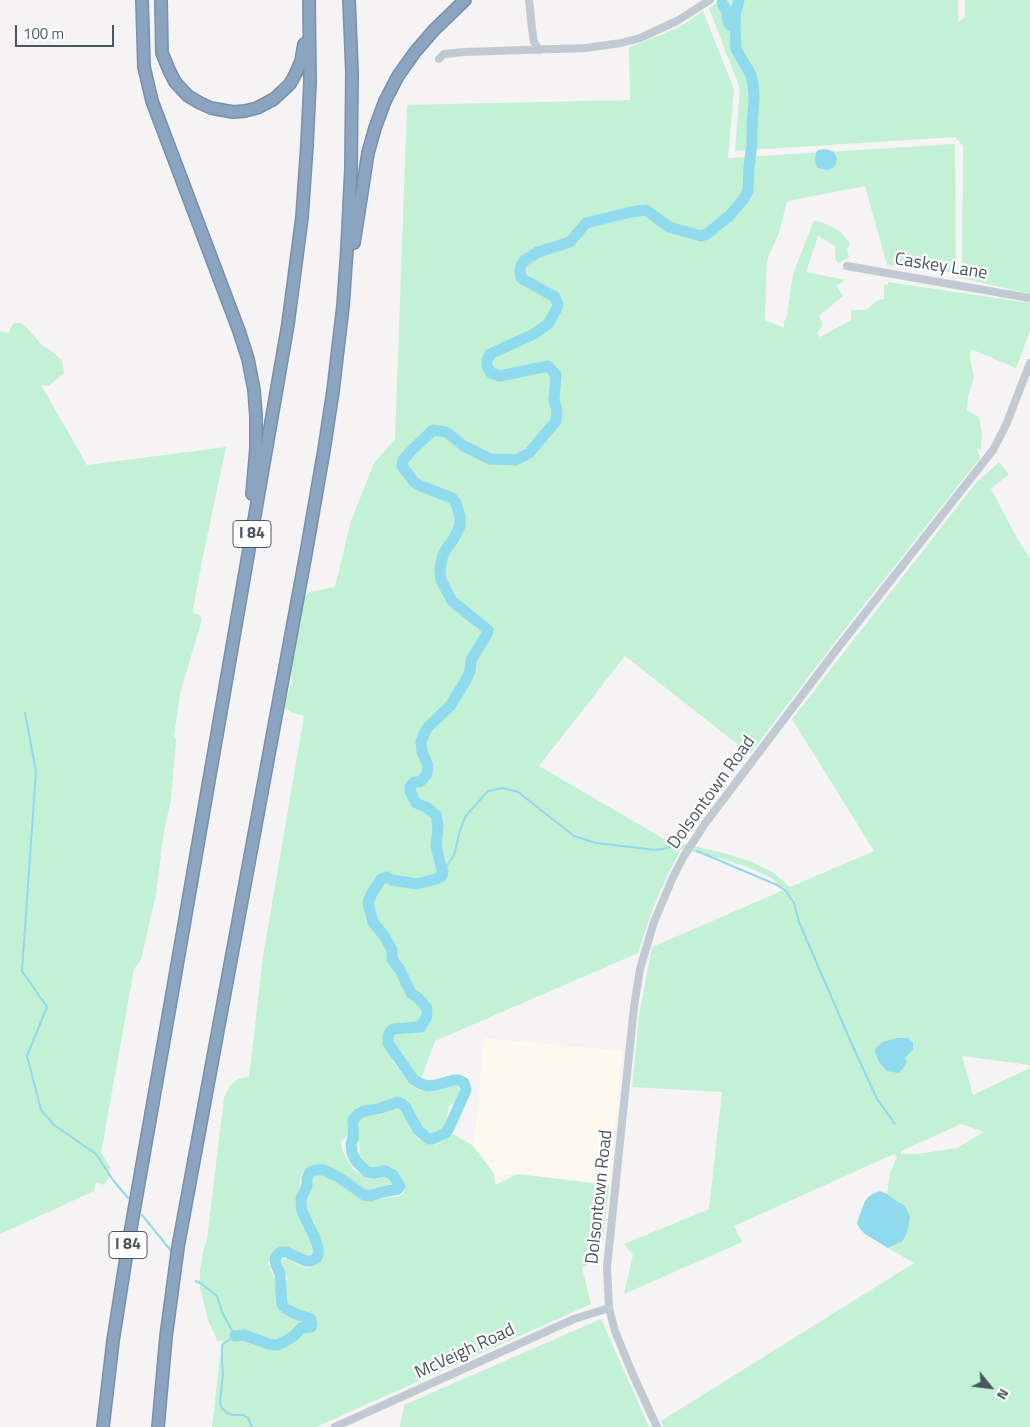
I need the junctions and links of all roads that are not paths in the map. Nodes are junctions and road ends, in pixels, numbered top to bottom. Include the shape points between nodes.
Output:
1 (142, 0) edge
2 (161, 0) edge
3 (309, 0) edge
4 (350, 0) edge
5 (466, 0) edge
6 (529, 0) edge
7 (710, 0) edge
8 (539, 50) junction
9 (439, 59) dead end
10 (847, 266) dead end
11 (1030, 298) edge
12 (341, 324) junction
13 (1030, 363) edge
14 (245, 579) junction
15 (609, 1308) junction
16 (103, 1427) edge
17 (158, 1427) edge
18 (335, 1427) edge
19 (657, 1427) edge

1 - 14 highway via 144,67 152,101 239,331 250,371 256,448 244,548
2 - 3 highway via 162,52 172,77 200,104 233,112 264,105 290,84 304,50
3 - 14 highway, I 84 via 310,82 297,256 284,353
4 - 12 highway via 351,168
5 - 12 highway via 414,52 380,113 368,153
6 - 8 street via 534,42
7 - 8 street via 677,21 637,39 605,46
8 - 9 street via 464,52 444,54
10 - 11 street, Caskey Lane
12 - 17 highway via 324,450 180,1237
13 - 15 street, Dolsontown Road via 1006,426 993,450 709,818 673,877 650,933 637,982 607,1254
14 - 16 highway, I 84 via 128,1245
15 - 18 street, McVeigh Road via 574,1319
15 - 19 street, Dolsontown Road via 620,1343

